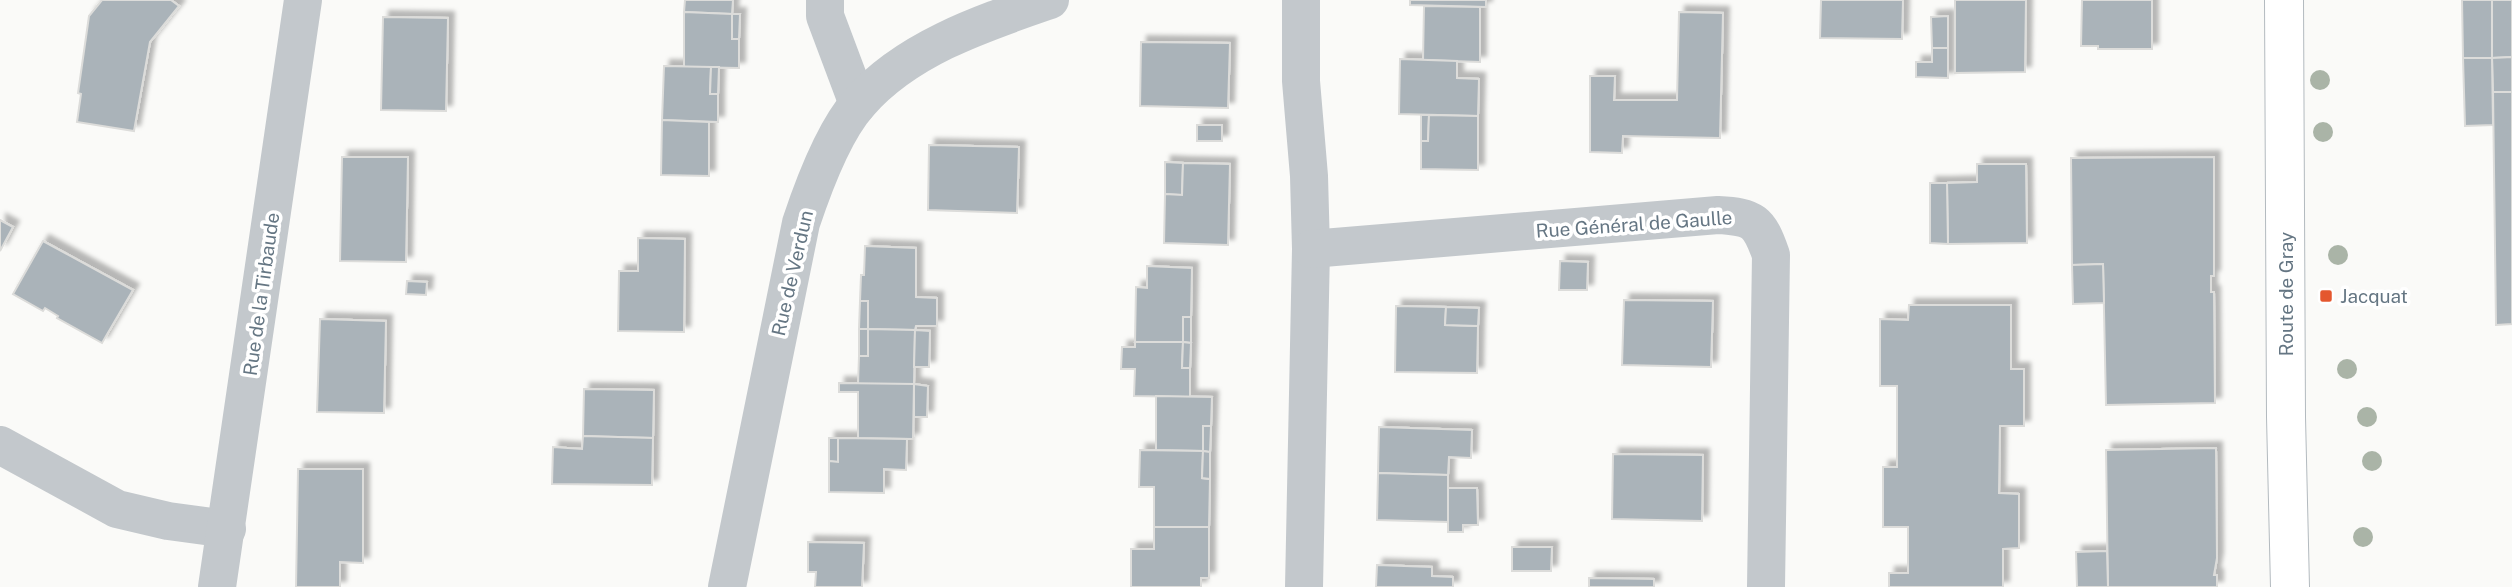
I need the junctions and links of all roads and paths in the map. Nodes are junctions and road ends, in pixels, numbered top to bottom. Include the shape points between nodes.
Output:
1 (303, 0) edge
2 (825, 0) edge
3 (1050, 0) edge
4 (1301, 0) edge
5 (2284, 0) edge
6 (858, 104) junction
7 (1311, 249) junction
8 (0, 445) edge
9 (227, 529) junction
10 (218, 587) edge
11 (727, 587) edge
12 (1304, 587) edge
13 (1766, 587) edge
14 (2290, 587) edge

1 - 9 street, Rue de la Tirbaude
2 - 6 street via 825,16
3 - 6 street, Rue de Verdun via 949,39 887,78
4 - 7 street
5 - 14 main road, Route de Gray
6 - 11 street, Rue de Verdun via 826,160 801,223
7 - 12 street
7 - 13 street, Rue Général de Gaulle via 1745,216 1763,232 1771,255
8 - 9 street via 117,509
9 - 10 street, Rue de la Tirbaude

